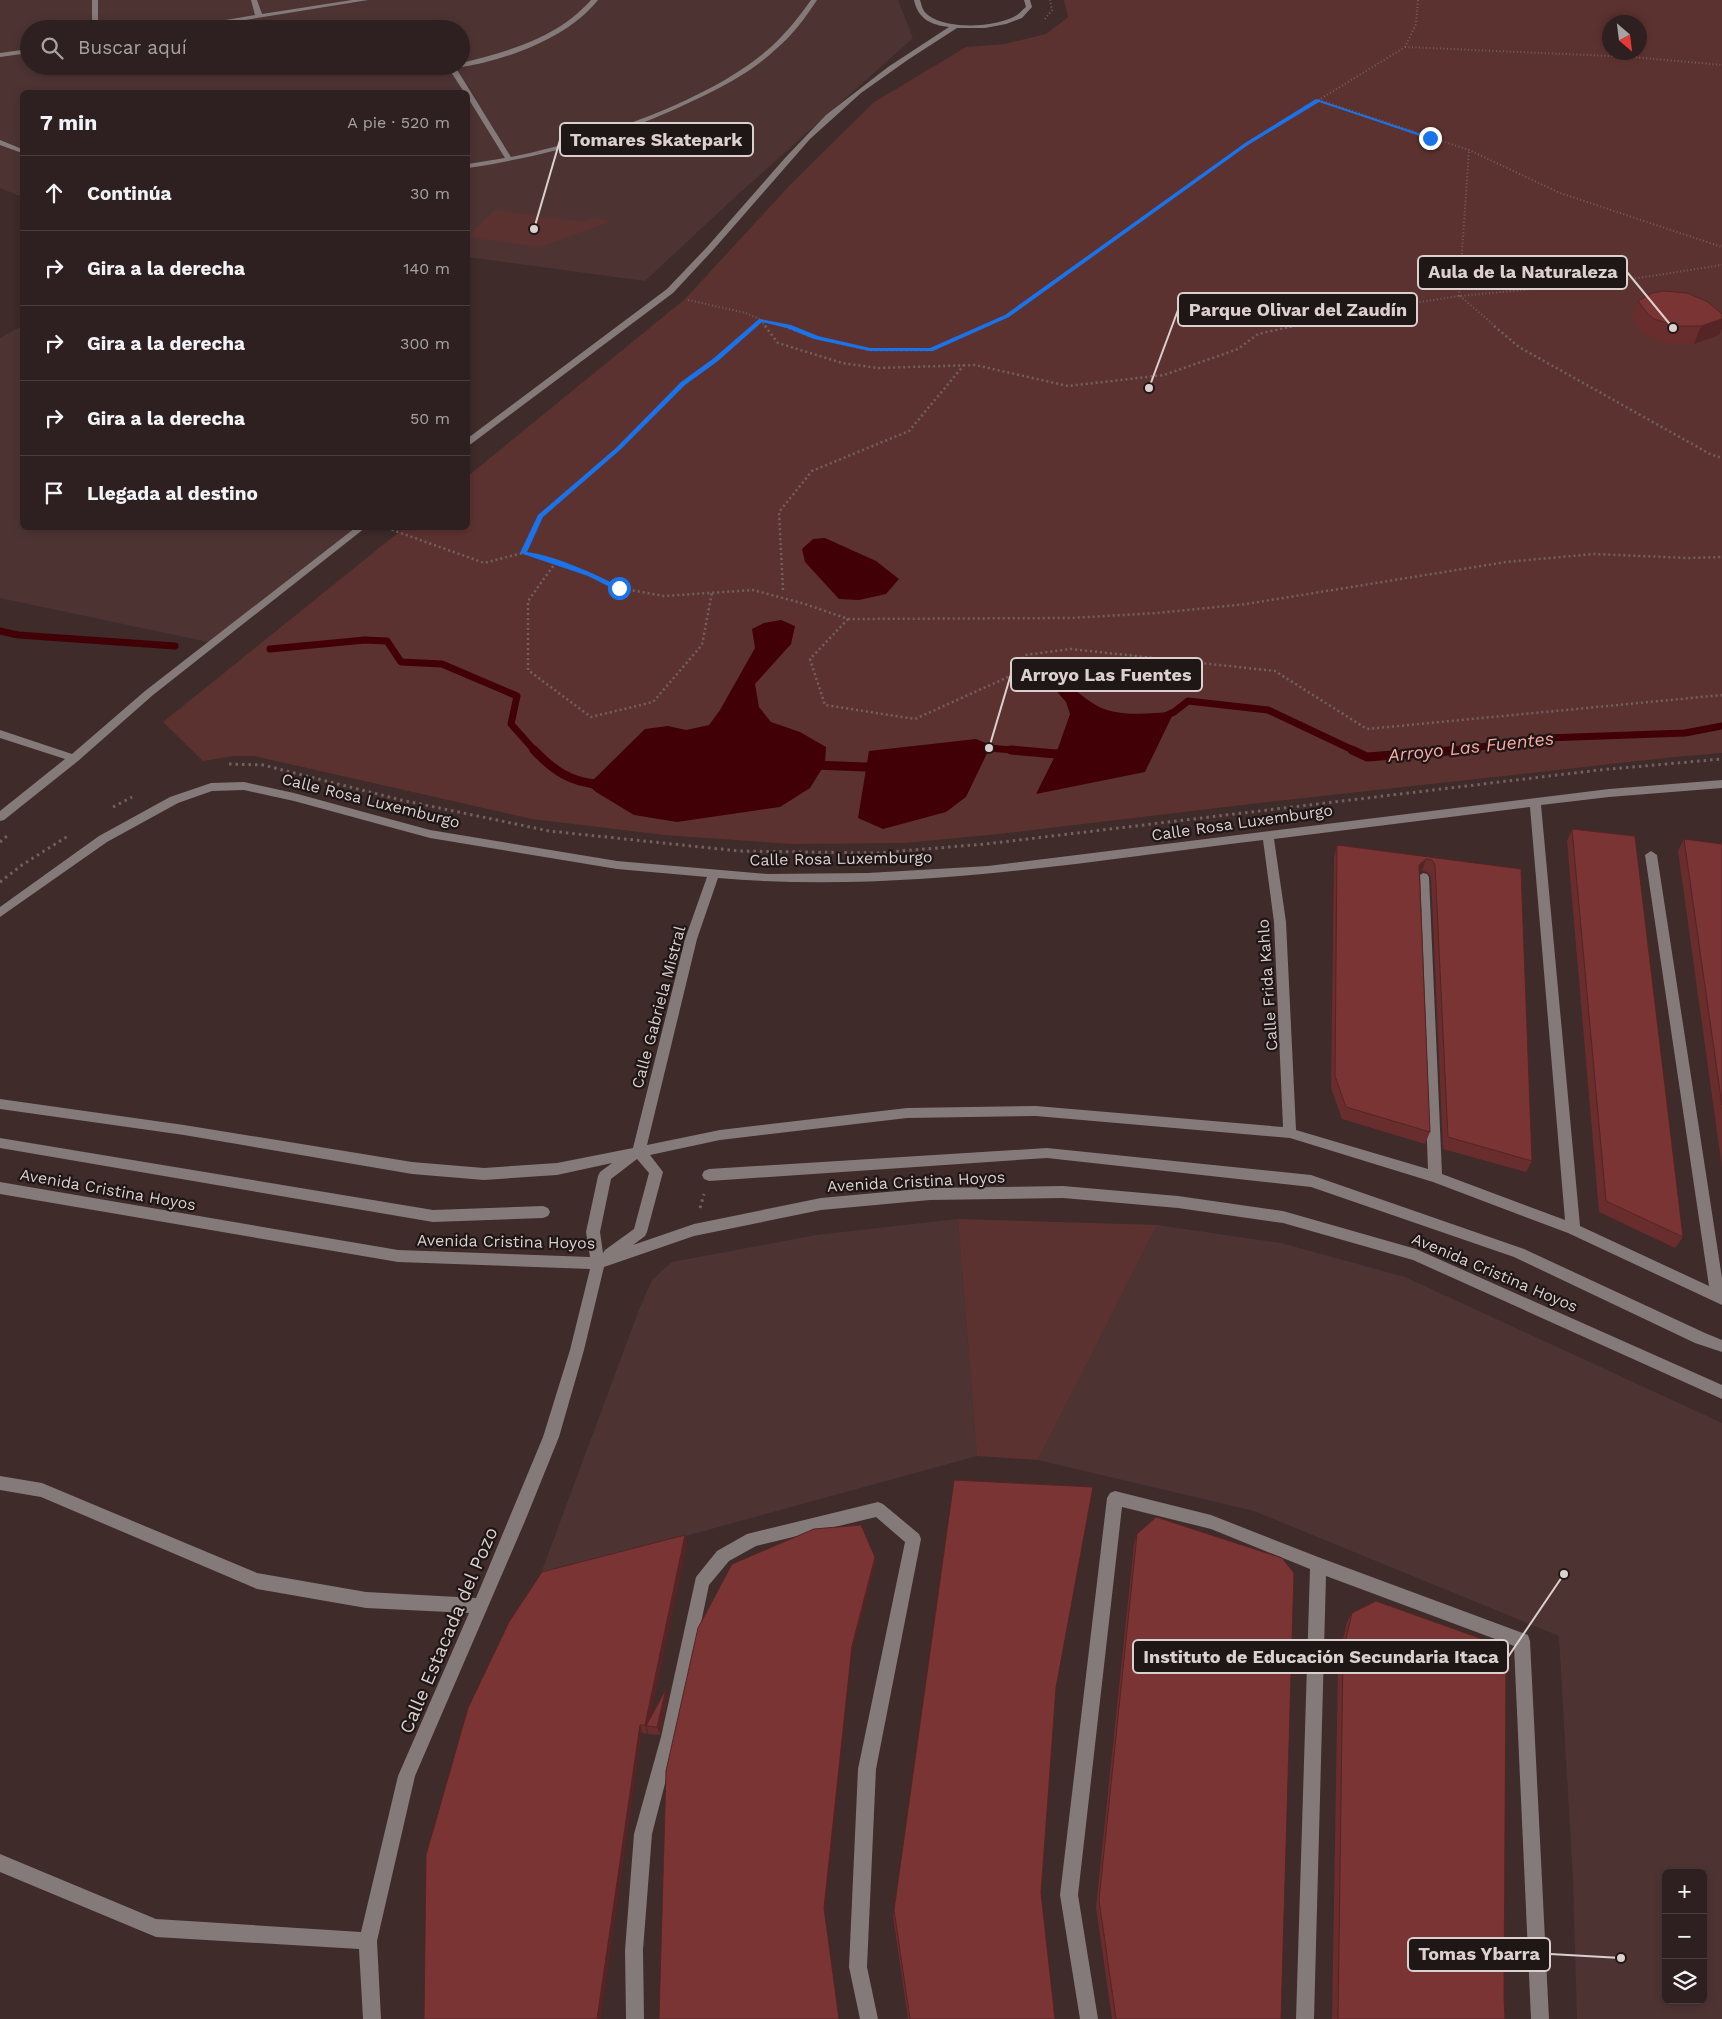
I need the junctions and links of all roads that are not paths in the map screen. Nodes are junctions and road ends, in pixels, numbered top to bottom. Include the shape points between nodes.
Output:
1 (95, 0) edge
2 (254, 0) edge
3 (365, 0) edge
4 (596, 0) edge
5 (814, 0) edge
6 (917, 0) edge
7 (1026, 0) edge
8 (259, 16) junction
9 (95, 20) edge
10 (241, 20) edge
11 (956, 26) junction
12 (20, 52) edge
13 (0, 55) edge
14 (470, 63) edge
15 (460, 75) edge
16 (466, 90) edge
17 (470, 98) edge
18 (0, 142) edge
19 (20, 150) edge
20 (509, 159) junction
21 (470, 166) edge
22 (470, 441) edge
23 (357, 530) edge
24 (0, 734) edge
25 (74, 758) junction
26 (1722, 784) edge
27 (1535, 802) junction
28 (0, 817) edge
29 (1268, 836) junction
30 (1651, 855) dead end
31 (714, 874) junction
32 (1423, 877) edge
33 (0, 913) edge
34 (0, 1104) edge
35 (1290, 1133) junction
36 (0, 1143) edge
37 (639, 1151) junction
38 (709, 1175) dead end
39 (1435, 1177) junction
40 (0, 1188) edge
41 (542, 1212) dead end
42 (1573, 1229) junction
43 (598, 1263) junction
44 (1720, 1298) edge
45 (1722, 1346) edge
46 (1722, 1392) edge
47 (0, 1483) edge
48 (1318, 1565) junction
49 (480, 1606) junction
50 (0, 1863) edge
51 (368, 1941) junction
52 (372, 2019) edge
53 (635, 2019) edge
54 (869, 2019) edge
55 (1089, 2019) edge
56 (1305, 2019) edge
57 (1540, 2019) edge

1 - 9 street
2 - 8 street
3 - 8 street
4 - 14 street via 574,20 545,38 511,52
5 - 20 street via 796,29 774,49 724,83 653,116 585,141
6 - 11 street via 916,6 928,18
7 - 11 street via 1029,7 1017,19 989,27
8 - 10 street
11 - 22 street via 876,79 829,118 670,291
12 - 13 street
15 - 16 street
17 - 20 street
18 - 19 street
20 - 21 street
23 - 25 street via 148,693
24 - 25 street
25 - 28 street
26 - 27 street, Calle Rosa Luxemburgo
27 - 29 street, Calle Rosa Luxemburgo
27 - 42 street
29 - 31 street, Calle Rosa Luxemburgo via 988,870 868,877 768,878
29 - 35 street, Calle Frida Kahlo via 1280,922
30 - 44 street
31 - 33 street, Calle Rosa Luxemburgo via 617,865 430,834 294,796 244,786 211,787 174,800 103,839
31 - 37 street, Calle Gabriela Mistral via 691,939
32 - 39 street
34 - 37 street via 184,1130 412,1168 484,1174 557,1169
35 - 37 street via 1036,1111 907,1113 720,1135
35 - 39 street
36 - 41 street via 433,1216
37 - 43 street via 605,1176 594,1232
37 - 43 street via 656,1172 640,1232
38 - 45 street via 1047,1153 1311,1181 1519,1253
39 - 42 street
40 - 43 street, Avenida Cristina Hoyos via 398,1256
42 - 44 street
43 - 46 street, Avenida Cristina Hoyos via 694,1230 821,1204 930,1194 1063,1192 1178,1202 1283,1217 1416,1255
43 - 49 street, Calle Estacada del Pozo via 551,1437
47 - 49 street via 42,1490 257,1581 366,1600
48 - 55 street via 1211,1522 1115,1498 1069,1895
48 - 56 street
48 - 57 street via 1522,1640
49 - 51 street, Calle Estacada del Pozo via 407,1776
50 - 51 street via 156,1928
51 - 52 street, Calle Estacada del Pozo
53 - 54 street via 634,1950 643,1834 669,1737 702,1582 723,1556 752,1539 878,1509 913,1540 867,1769 858,1967

